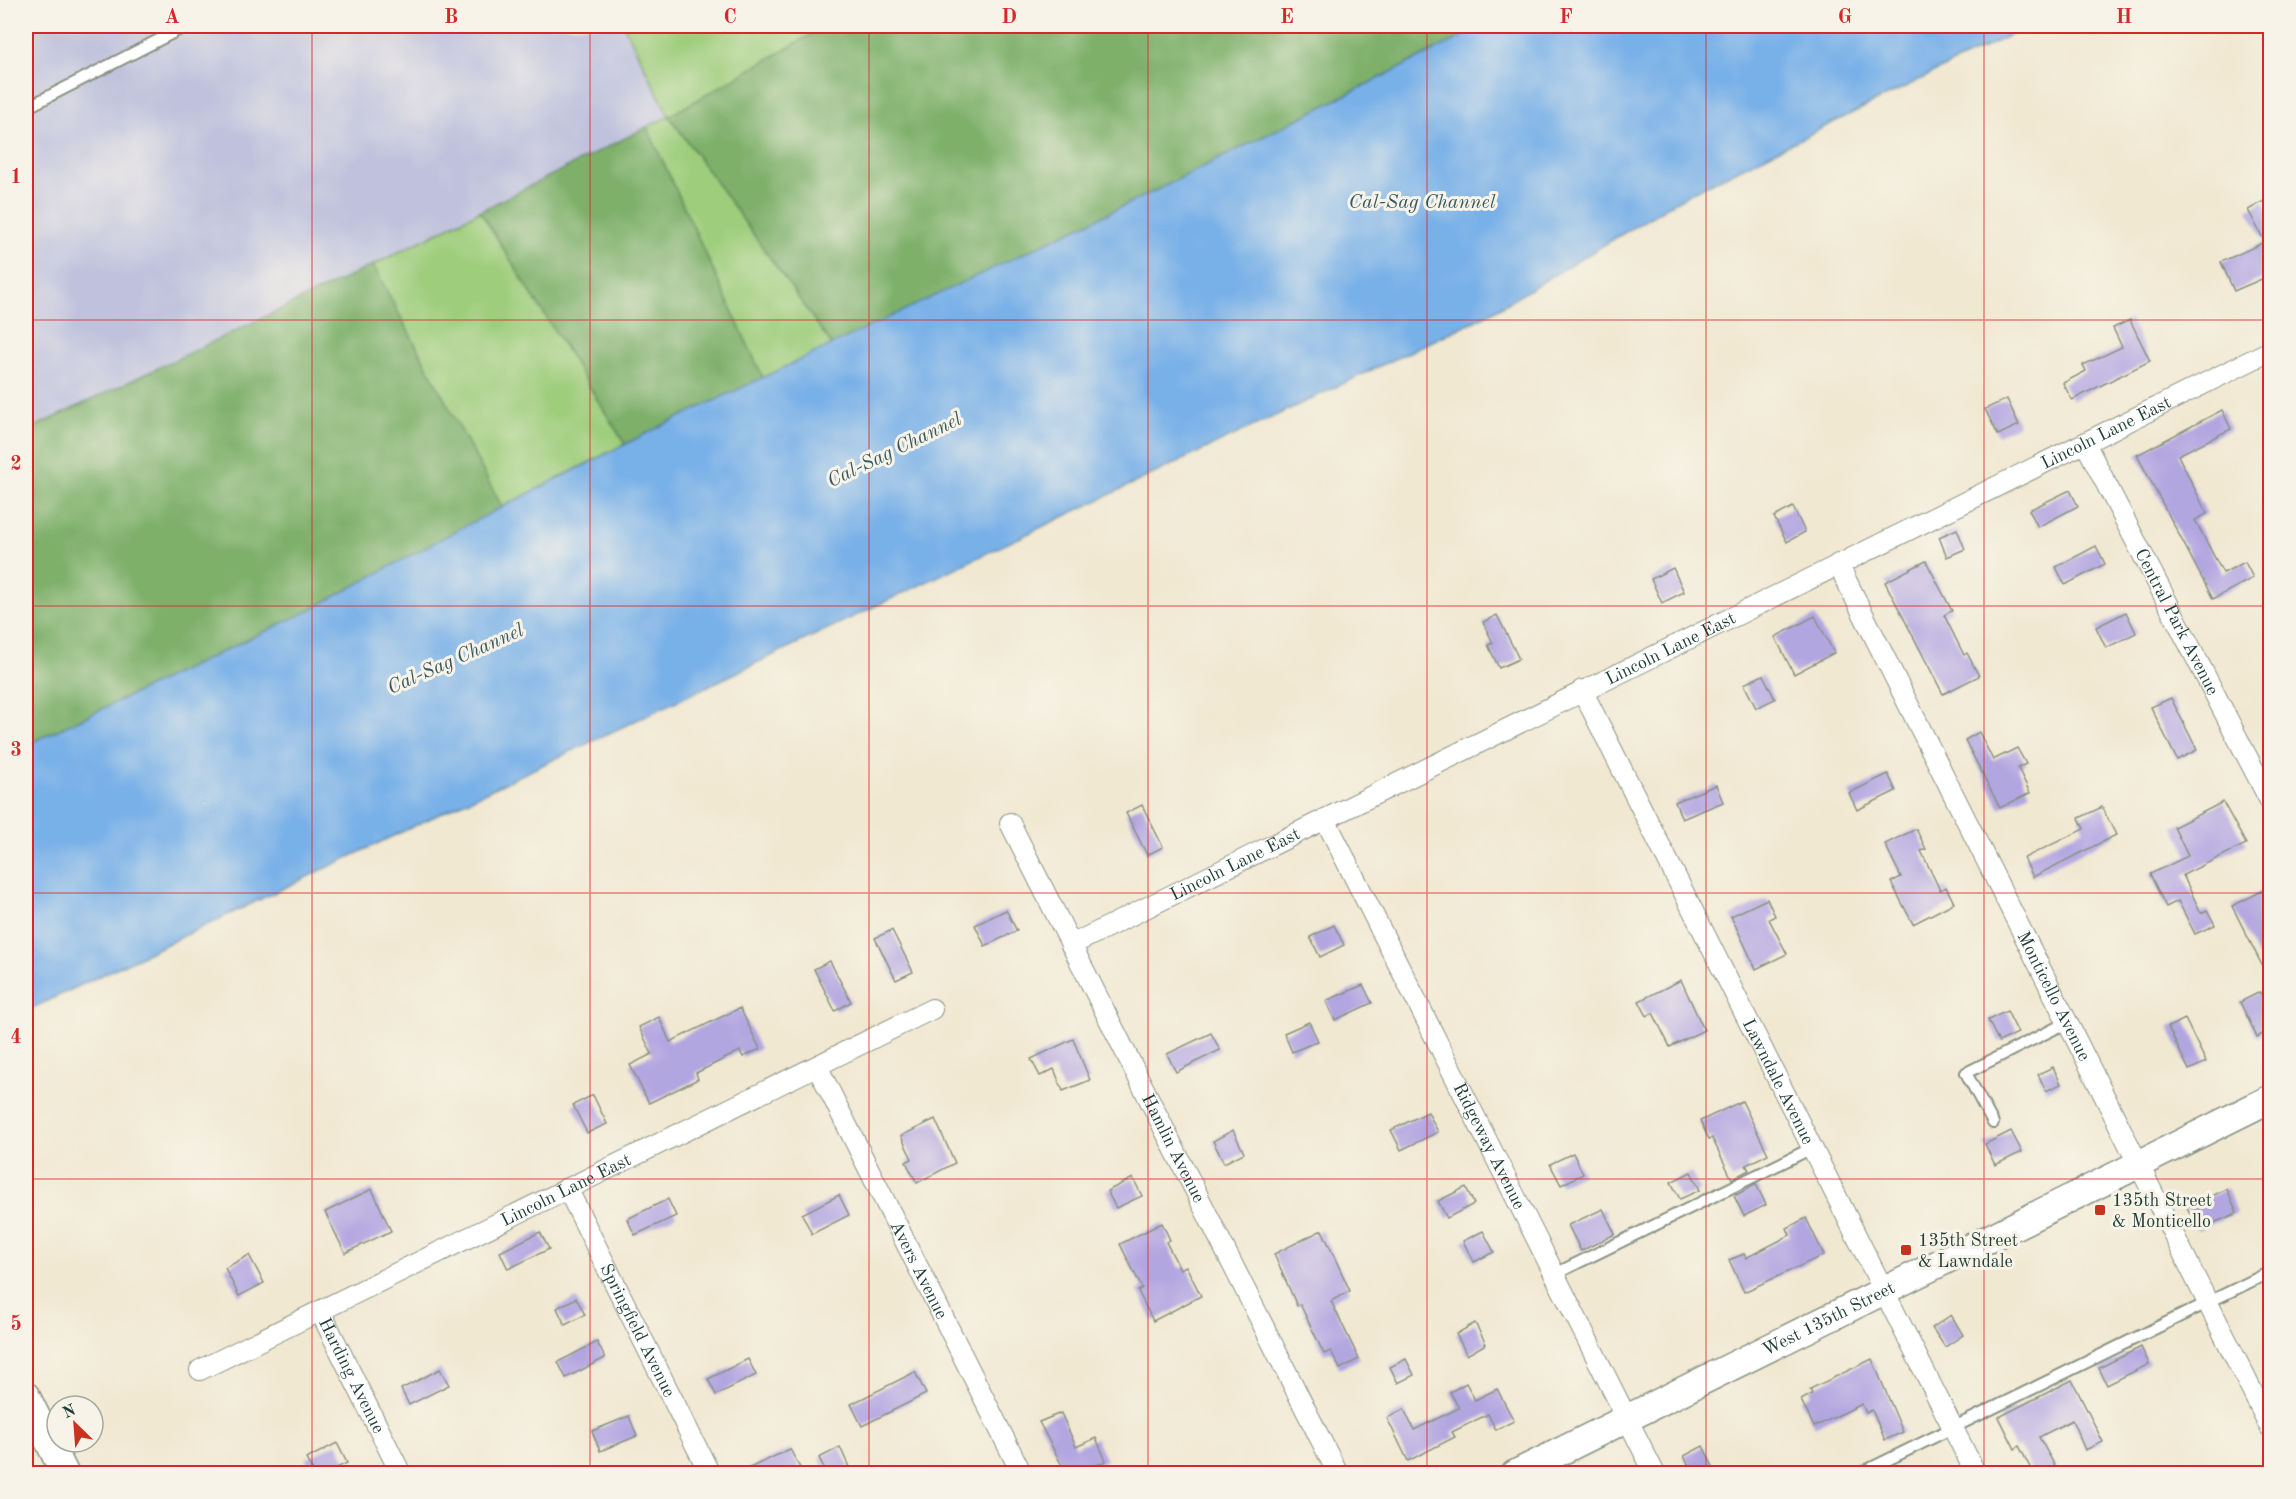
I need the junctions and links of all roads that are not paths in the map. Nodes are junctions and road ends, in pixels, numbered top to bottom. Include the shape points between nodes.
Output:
1 (186, 26) edge
2 (26, 108) edge
3 (2271, 351) edge
4 (2085, 443) junction
5 (1838, 564) junction
6 (1582, 690) junction
7 (2264, 770) edge
8 (2271, 801) edge
9 (1325, 819) junction
10 (1010, 823) dead end
11 (1071, 945) junction
12 (932, 1009) dead end
13 (2068, 1022) junction
14 (817, 1066) junction
15 (2271, 1099) edge
16 (1993, 1123) dead end
17 (1812, 1148) junction
18 (2139, 1164) junction
19 (567, 1188) junction
20 (2271, 1272) edge
21 (1555, 1274) junction
22 (1884, 1290) junction
23 (2208, 1303) junction
24 (320, 1311) junction
25 (200, 1370) dead end
26 (26, 1396) edge
27 (1627, 1418) junction
28 (2271, 1427) edge
29 (1953, 1429) junction
30 (64, 1473) edge
31 (401, 1473) edge
32 (710, 1473) edge
33 (1022, 1473) edge
34 (1338, 1473) edge
35 (1515, 1473) edge
36 (1655, 1473) edge
37 (1859, 1473) edge
38 (1976, 1473) edge

1 - 2 lane
3 - 4 street, Lincoln Lane East
4 - 5 street, Lincoln Lane East
4 - 7 street, Central Park Avenue
5 - 6 street, Lincoln Lane East
5 - 13 street, Monticello Avenue
6 - 9 street, Lincoln Lane East
6 - 17 street, Lawndale Avenue
7 - 8 street, Central Park Avenue
9 - 11 street, Lincoln Lane East
9 - 21 street, Ridgeway Avenue
10 - 11 street, Hamlin Avenue
11 - 34 street, Hamlin Avenue
12 - 14 street, Lincoln Lane East
13 - 16 lane via 1966,1073
13 - 18 street, Monticello Avenue
14 - 19 street, Lincoln Lane East
14 - 33 street, Avers Avenue
15 - 18 street, West 135th Street
17 - 21 lane
17 - 22 street, Lawndale Avenue
18 - 22 street, West 135th Street
18 - 23 street, Monticello Avenue
19 - 24 street, Lincoln Lane East
19 - 32 street, Springfield Avenue
20 - 23 lane
21 - 27 street, Ridgeway Avenue
22 - 27 street, West 135th Street
22 - 29 street, Lawndale Avenue
23 - 28 street, Monticello Avenue
23 - 29 lane
24 - 25 street, Lincoln Lane East
24 - 31 street, Harding Avenue
26 - 30 street
27 - 35 street, West 135th Street
27 - 36 street, Ridgeway Avenue
29 - 37 lane
29 - 38 street, Lawndale Avenue

